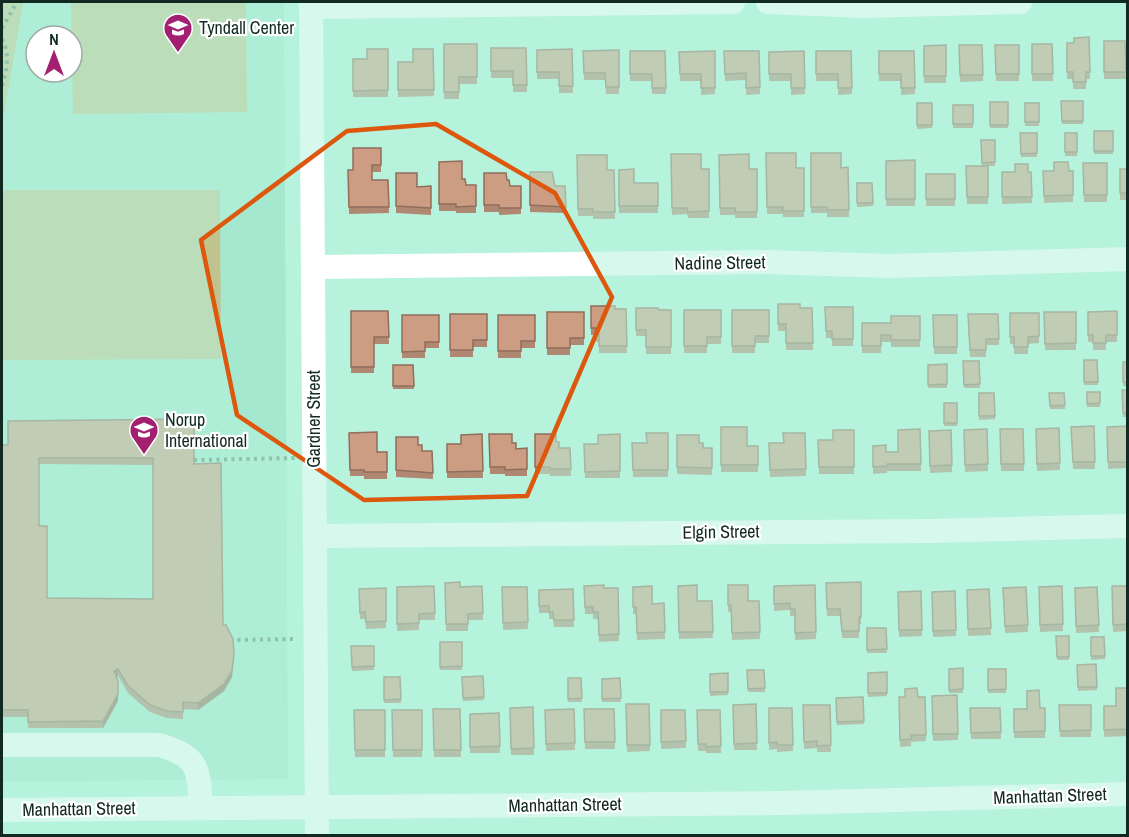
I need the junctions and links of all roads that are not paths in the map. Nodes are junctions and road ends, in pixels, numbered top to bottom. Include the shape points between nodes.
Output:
1 (733, 2) edge
2 (768, 2) edge
3 (1020, 2) edge
4 (311, 4) edge
5 (1128, 259) edge
6 (313, 267) junction
7 (1128, 526) edge
8 (315, 536) junction
9 (2, 745) edge
10 (1128, 794) edge
11 (317, 807) junction
12 (201, 808) junction
13 (2, 810) edge
14 (317, 836) edge

1 - 4 street
2 - 3 street via 864,6
4 - 6 street, Gardner Street
5 - 6 street, Nadine Street via 889,266 766,262
6 - 8 street, Gardner Street
7 - 8 street, Elgin Street
8 - 11 street, Gardner Street
9 - 12 street via 173,748 192,762 199,775
10 - 11 street, Manhattan Street via 782,803
11 - 12 street, Manhattan Street
11 - 14 street, Gardner Street
12 - 13 street, Manhattan Street

